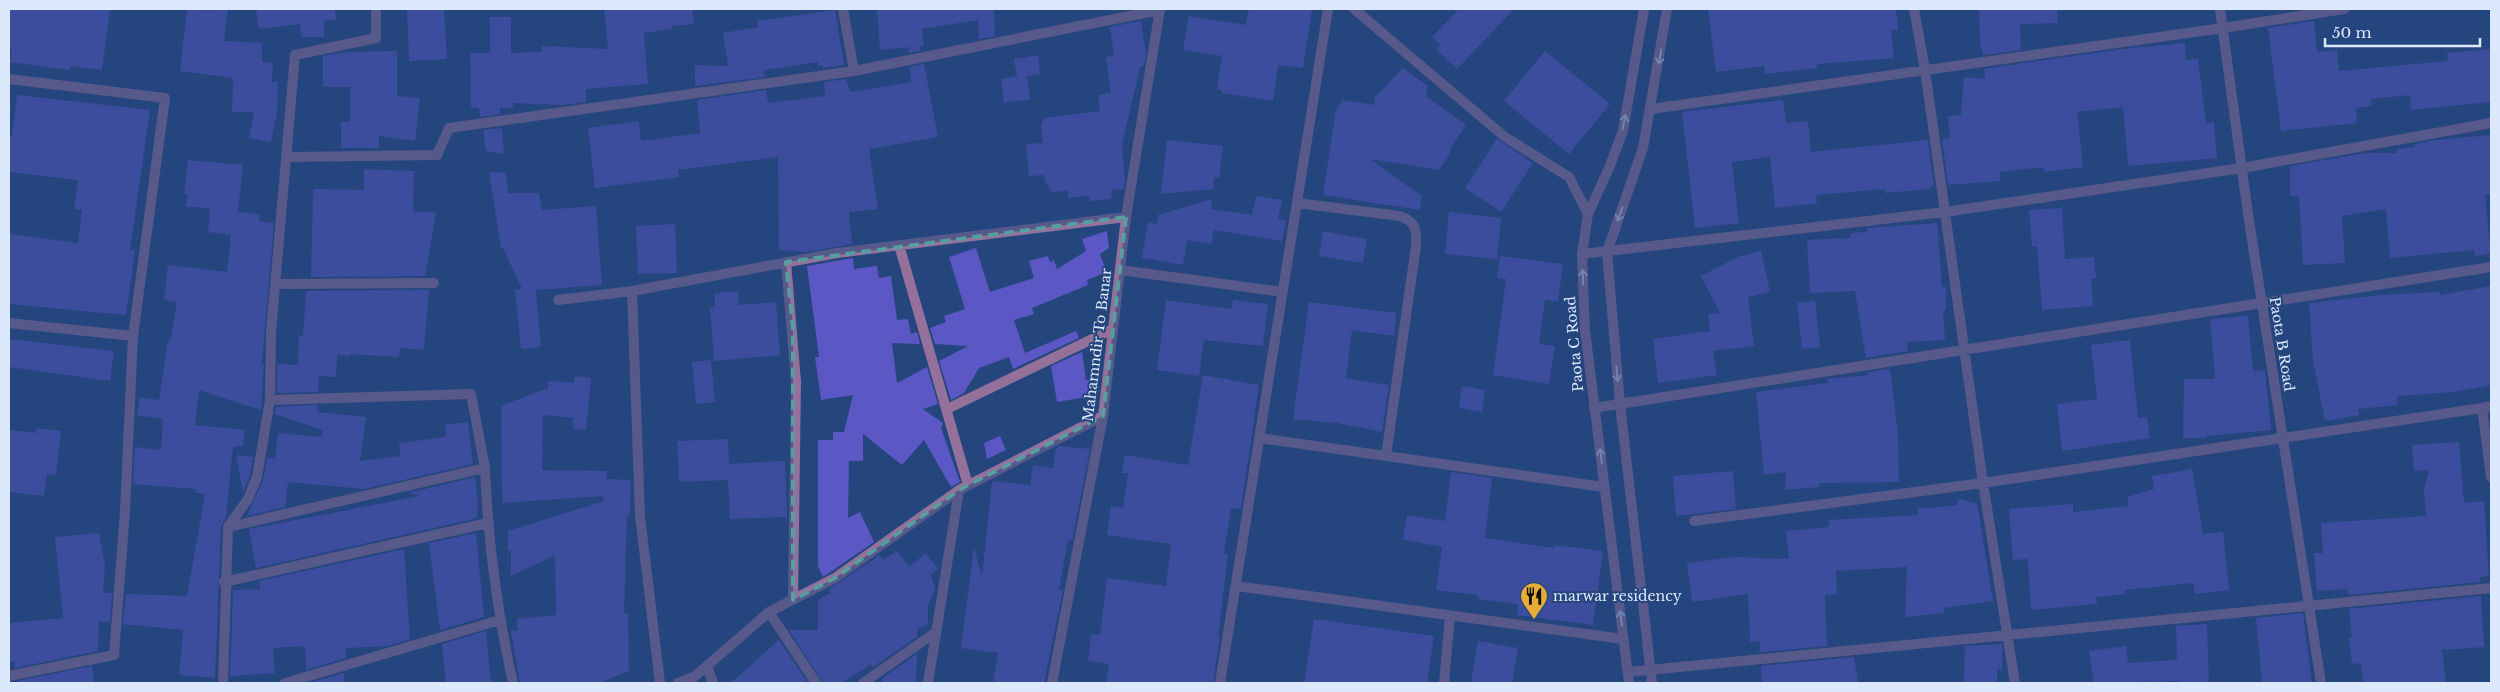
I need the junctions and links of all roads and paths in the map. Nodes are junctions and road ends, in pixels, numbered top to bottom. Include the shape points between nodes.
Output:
1 (376, 9) edge
2 (843, 9) edge
3 (1328, 9) edge
4 (1354, 9) edge
5 (1644, 9) edge
6 (1666, 9) edge
7 (1914, 9) edge
8 (2220, 9) edge
9 (2344, 9) edge
10 (1160, 10) edge
11 (2223, 28) junction
12 (1925, 70) junction
13 (854, 71) junction
14 (9, 79) edge
15 (1651, 109) junction
16 (2491, 123) edge
17 (287, 157) junction
18 (2242, 168) junction
19 (1297, 203) junction
20 (1945, 212) junction
21 (1588, 214) junction
22 (1126, 217) junction
23 (899, 245) junction
24 (1607, 252) junction
25 (1582, 254) junction
26 (786, 262) junction
27 (2491, 267) edge
28 (1120, 270) junction
29 (434, 283) dead end
30 (275, 284) junction
31 (632, 291) junction
32 (1282, 292) junction
33 (558, 300) dead end
34 (2262, 305) junction
35 (9, 322) edge
36 (1113, 329) junction
37 (133, 336) junction
38 (1965, 351) junction
39 (270, 400) junction
40 (1620, 404) junction
41 (2487, 407) edge
42 (1594, 408) junction
43 (947, 409) junction
44 (1103, 416) junction
45 (1259, 438) junction
46 (2283, 438) junction
47 (1386, 456) junction
48 (485, 468) junction
49 (2491, 477) edge
50 (1983, 483) junction
51 (964, 487) junction
52 (1604, 487) junction
53 (1694, 521) dead end
54 (488, 523) junction
55 (228, 527) junction
56 (224, 582) junction
57 (1236, 586) junction
58 (2491, 588) edge
59 (793, 600) junction
60 (2309, 604) junction
61 (769, 612) junction
62 (1450, 616) junction
63 (500, 620) junction
64 (936, 632) junction
65 (2008, 634) junction
66 (1624, 639) junction
67 (707, 666) junction
68 (1650, 670) junction
69 (1628, 672) junction
70 (9, 676) edge
71 (223, 683) edge
72 (285, 683) edge
73 (513, 683) edge
74 (660, 683) edge
75 (678, 683) edge
76 (714, 683) edge
77 (816, 683) edge
78 (863, 683) edge
79 (928, 683) edge
80 (1052, 683) edge
81 (1220, 683) edge
82 (1444, 683) edge
83 (1629, 683) edge
84 (1652, 683) edge
85 (2015, 683) edge
86 (2321, 683) edge

1 - 17 street via 376,38 295,55
2 - 13 street
3 - 19 street
4 - 21 street via 1505,137 1569,178
21 -> 5 street, Paota C Road via 1623,131
6 -> 15 street
7 - 12 street
8 - 11 street, Paota B Road
9 - 11 street
10 - 13 street
10 - 22 street, Mahamndir To Banar
11 - 12 street
11 - 18 street, Paota B Road
12 - 15 street
12 - 20 street
13 - 17 street via 449,128 437,155
14 - 37 street via 165,98
15 -> 24 street via 1636,172
16 - 18 street
17 - 30 street
18 - 20 street
18 - 34 street, Paota B Road
19 - 32 street
19 - 47 street via 1400,216 1410,220 1417,232
20 - 24 street
20 - 38 street
21 - 25 street, Paota C Road
22 - 23 street
22 - 28 street, Mahamndir To Banar
23 - 26 street
23 - 43 street
24 - 25 street
24 -> 40 street
42 -> 25 street, Paota C Road via 1585,330
26 - 31 street
26 - 59 street via 796,382
27 - 34 street
28 - 32 street
28 - 36 street, Mahamndir To Banar
29 - 30 street
30 - 39 street
31 - 33 street
31 - 74 street via 640,516
32 - 45 street
34 - 38 street
34 - 46 street, Paota B Road
35 - 37 street
36 - 43 street
36 - 44 street, Mahamndir To Banar
37 - 70 street via 114,655
38 - 40 street
38 - 50 street
39 - 48 street via 472,394
39 - 55 street via 258,477 248,499
40 - 42 street
40 - 68 street
41 - 46 street
41 - 49 street
52 -> 42 street, Paota C Road
43 - 51 street
44 - 51 street
44 - 80 street, Mahamndir To Banar
45 - 47 street
45 - 57 street
46 - 50 street
46 - 60 street, Paota B Road
47 - 52 street
48 - 54 street
48 - 55 street
50 - 53 street
50 - 65 street
51 - 59 street via 835,578
51 - 64 street
66 -> 52 street, Paota C Road
54 - 56 street
54 - 63 street
55 - 56 street
56 - 71 street
57 - 62 street
57 - 81 street
58 - 60 street
59 - 61 street
60 - 65 street
60 - 86 street, Paota B Road
61 - 67 street
61 - 77 street
62 - 66 street
62 - 82 street
63 - 72 street
63 - 73 street
64 - 78 street
64 - 79 street
65 - 68 street
65 - 85 street
66 - 69 street, Paota C Road
67 - 75 street via 694,677
67 - 76 street
68 - 69 street
68 - 84 street
69 - 83 street, Paota C Road

